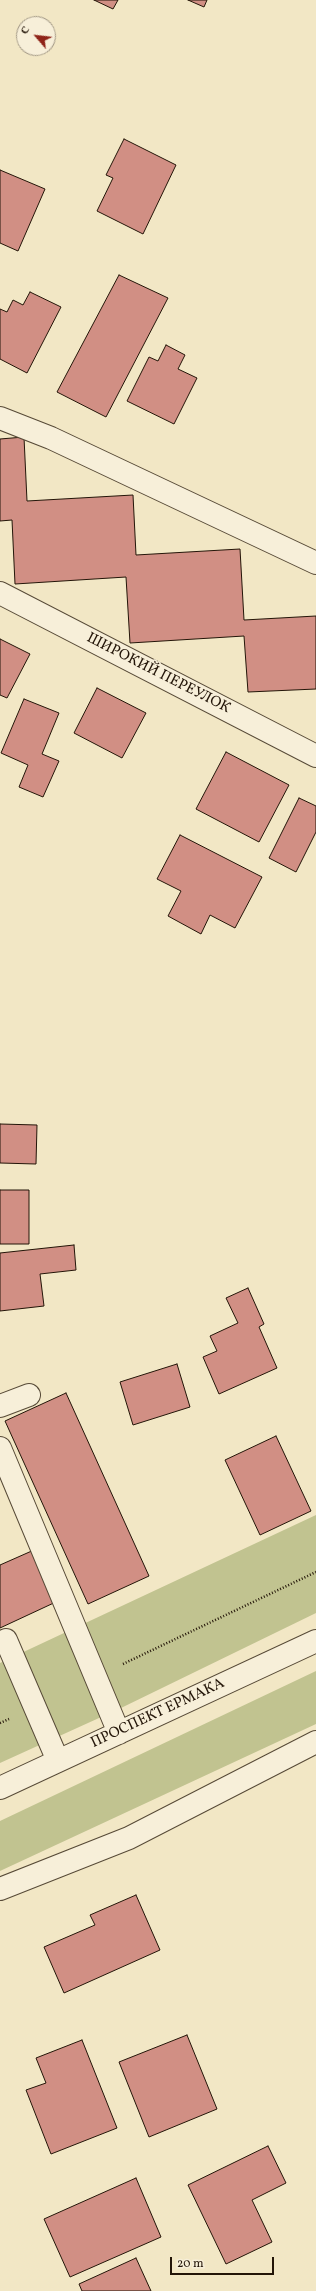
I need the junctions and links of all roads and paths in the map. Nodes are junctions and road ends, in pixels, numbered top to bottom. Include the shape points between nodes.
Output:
1 (0, 418) edge
2 (316, 563) edge
3 (0, 593) edge
4 (316, 756) edge
5 (28, 1395) dead end
6 (0, 1406) edge
7 (0, 1448) edge
8 (316, 1572) edge
9 (6, 1640) dead end
10 (316, 1640) edge
11 (96, 1678) junction
12 (34, 1707) junction
13 (0, 1723) edge
14 (119, 1733) junction
15 (316, 1742) edge
16 (58, 1761) junction
17 (0, 1788) edge
18 (0, 1889) edge

1 - 2 street via 50,438
3 - 4 street, ШИРОКИЙ ПЕРЕУЛОК
5 - 6 street
7 - 11 street
8 - 11 path
9 - 12 street
10 - 14 street, ПРОСПЕКТ ЕРМАКА
11 - 14 street
12 - 13 path
12 - 16 street
14 - 16 street, ПРОСПЕКТ ЕРМАКА
15 - 18 street via 129,1838
16 - 17 street, ПРОСПЕКТ ЕРМАКА

